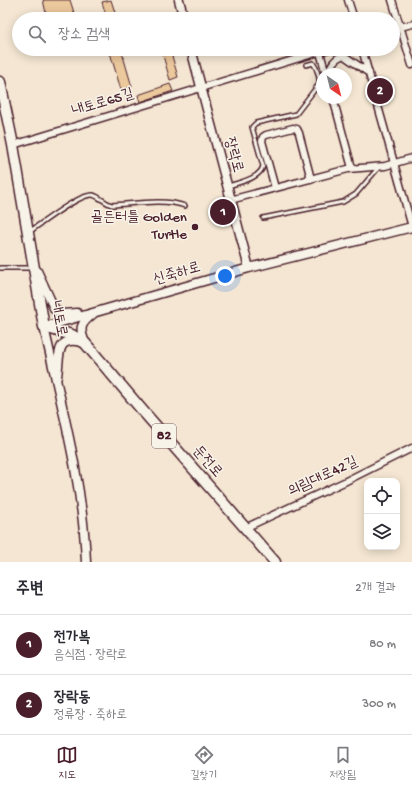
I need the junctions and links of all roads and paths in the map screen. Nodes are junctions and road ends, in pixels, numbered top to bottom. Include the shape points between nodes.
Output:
1 (179, 0) edge
2 (348, 0) edge
3 (392, 0) edge
4 (182, 12) edge
5 (352, 12) edge
6 (396, 12) edge
7 (412, 24) edge
8 (400, 27) joint
9 (193, 56) edge
10 (306, 56) edge
11 (321, 56) edge
12 (341, 56) edge
13 (344, 56) edge
14 (364, 56) edge
15 (306, 65) dead end
16 (412, 66) edge
17 (325, 68) edge
18 (330, 68) edge
19 (369, 73) junction
20 (0, 82) edge
21 (200, 87) junction
22 (335, 104) edge
23 (13, 144) junction
24 (412, 158) edge
25 (393, 164) junction
26 (379, 167) junction
27 (352, 168) junction
28 (311, 179) junction
29 (227, 186) junction
30 (274, 188) junction
31 (230, 200) junction
32 (185, 206) dead end
33 (263, 218) dead end
34 (412, 227) edge
35 (28, 233) junction
36 (33, 264) junction
37 (0, 268) edge
38 (249, 268) junction
39 (97, 311) junction
40 (44, 326) junction
41 (86, 343) junction
42 (56, 382) junction
43 (412, 448) edge
44 (245, 528) junction
45 (86, 562) edge
46 (275, 562) edge

1 - 4 street
2 - 5 street
3 - 6 street
7 - 8 street
8 - 16 street
9 - 21 street, 장락로
10 - 21 street, 내토로65길
11 - 17 street
12 - 18 street via 336,58
13 - 19 street
14 - 19 street
15 - 29 lane via 313,63 319,84 296,114 252,125 262,170 252,178
19 - 25 street
20 - 23 main road, 내토로
21 - 23 street, 내토로65길
21 - 29 street, 장락로
22 - 27 street
23 - 35 main road, 내토로
24 - 25 street
25 - 26 street
25 - 34 street
26 - 27 street
26 - 33 lane via 356,194 343,202
27 - 28 street
28 - 30 street
28 - 30 street via 300,133 293,128 266,135 262,141
29 - 31 street, 장락로
30 - 31 street
31 - 38 street, 장락로
32 - 35 lane via 155,202 112,205 93,195 87,196 76,200
34 - 38 street, 신죽하로
35 - 36 main road, 내토로
36 - 37 lane
36 - 39 street via 49,300 59,313
36 - 40 main road, 내토로
38 - 39 street, 신죽하로
39 - 40 street, 신죽하로
39 - 41 street via 82,327
40 - 41 main road, 둔전로 / 82 via 72,335
40 - 42 street, 내토로
41 - 42 street via 69,340 63,344
41 - 44 main road, 둔전로 / 82
42 - 45 street, 내토로 via 82,507
43 - 44 street, 의림대로42길
44 - 46 main road, 둔전로 / 82

